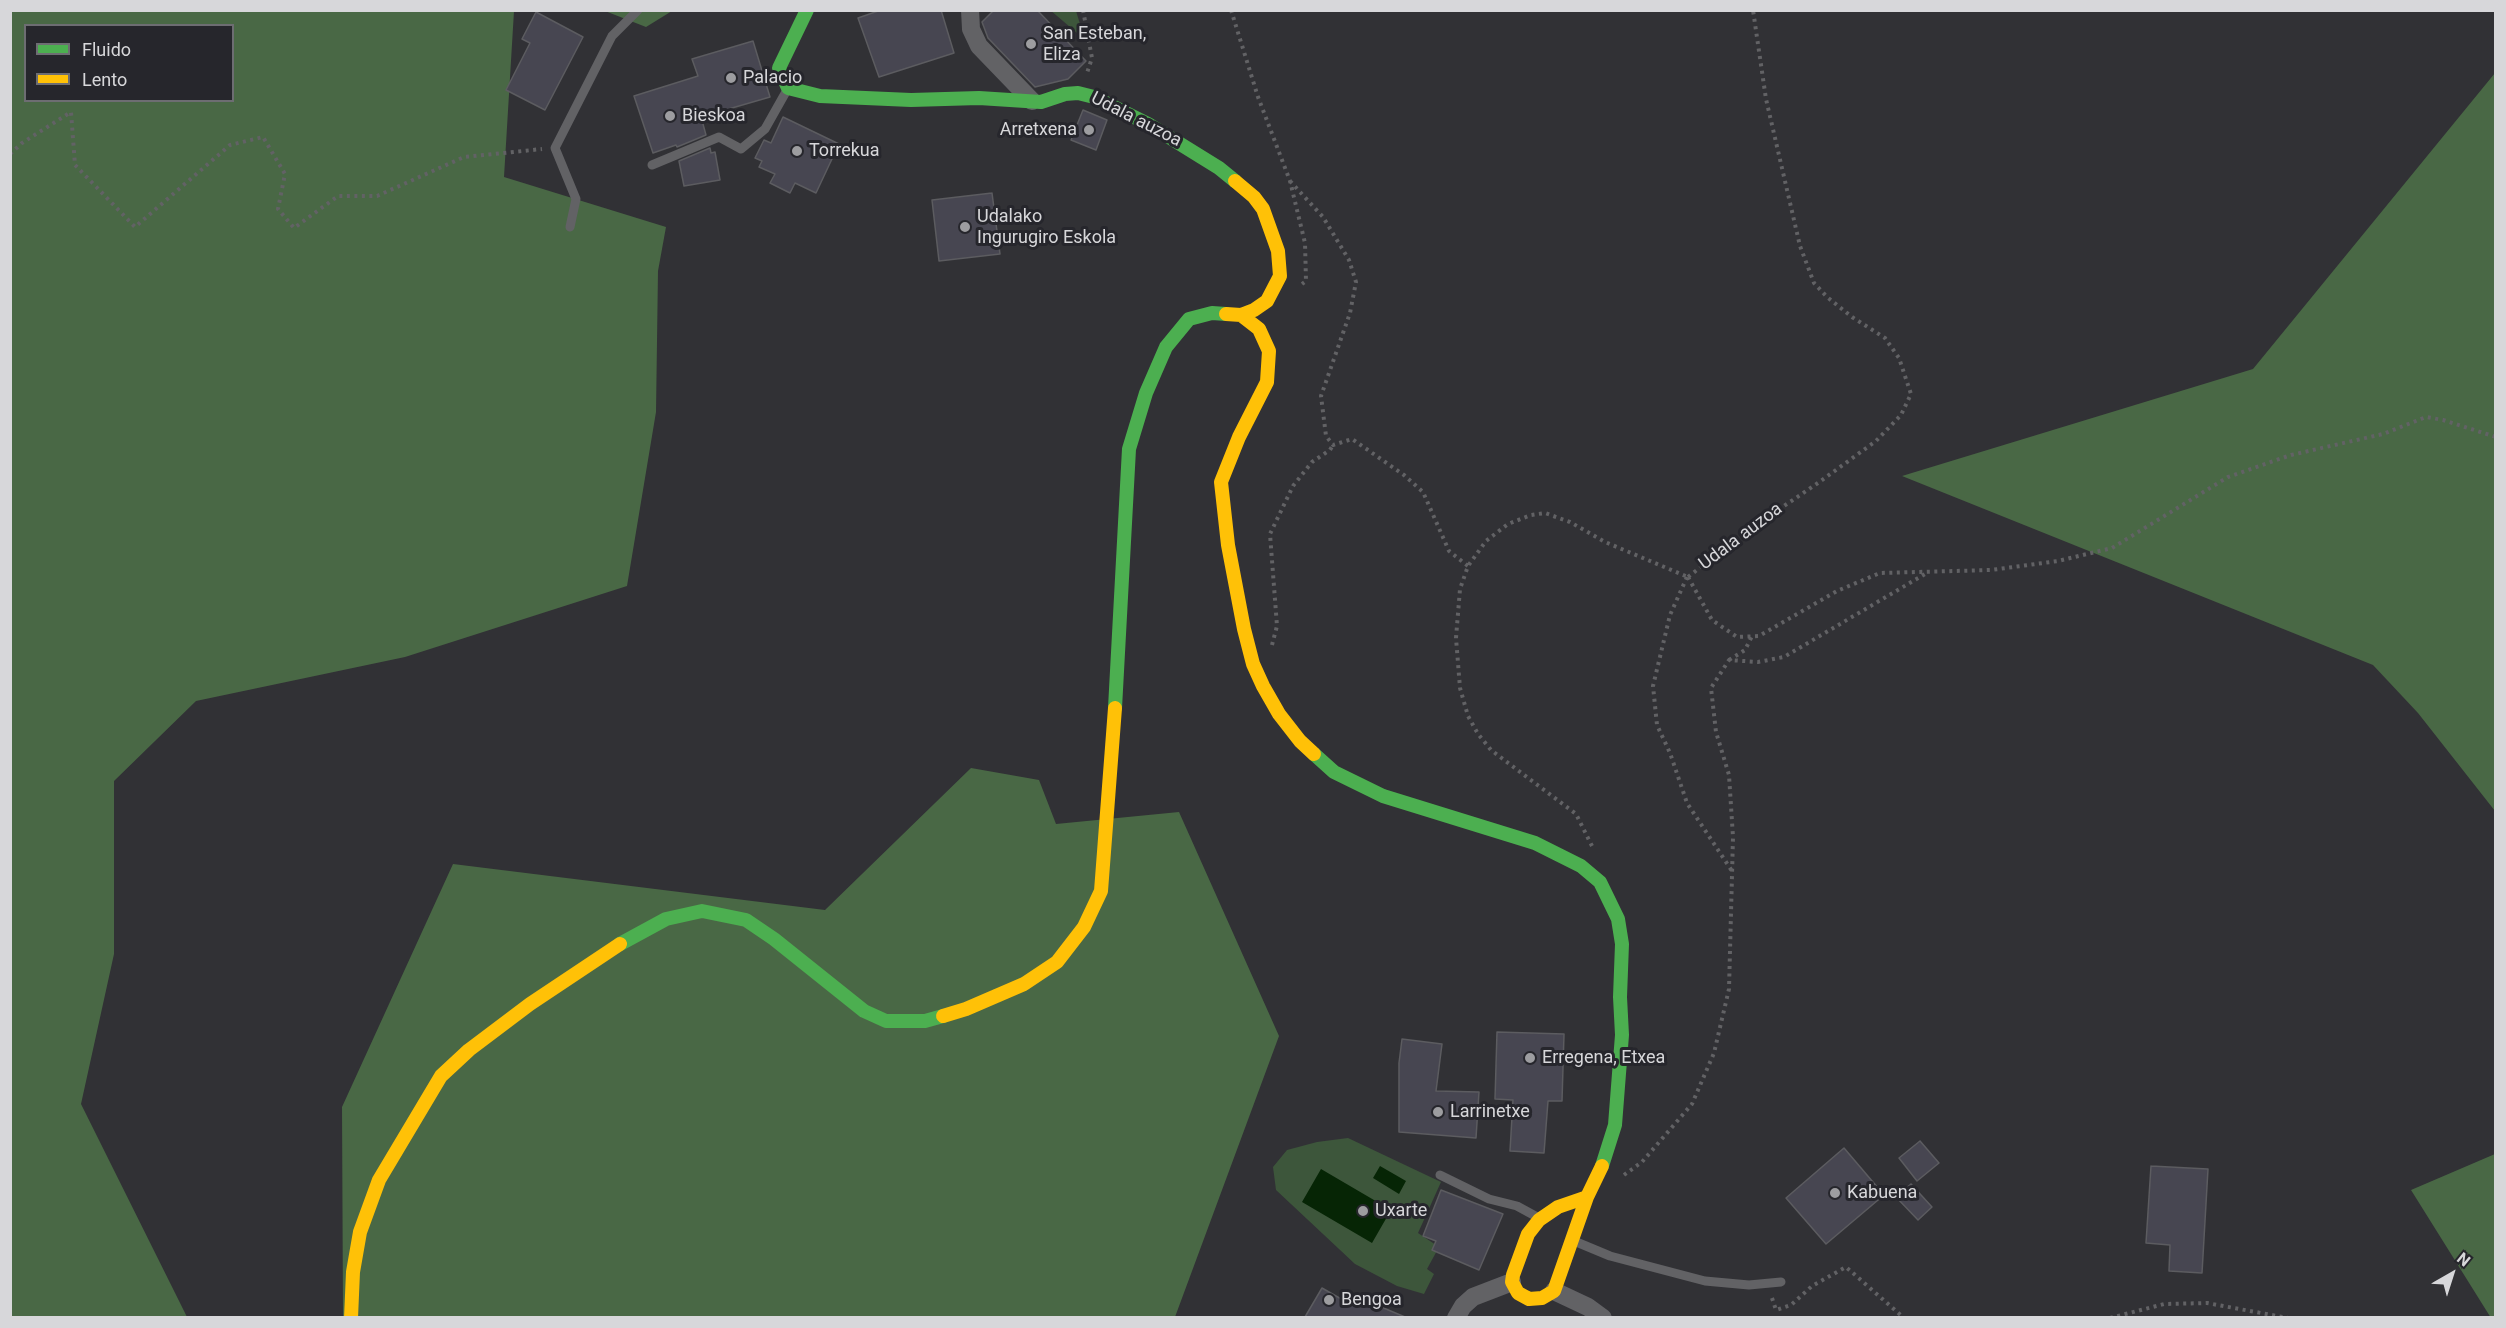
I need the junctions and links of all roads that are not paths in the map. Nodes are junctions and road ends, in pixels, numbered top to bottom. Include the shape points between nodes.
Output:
1 (638, 10) edge
2 (807, 10) edge
3 (970, 10) edge
4 (788, 88) junction
5 (1032, 101) junction
6 (652, 165) dead end
7 (570, 227) dead end
8 (1241, 315) junction
9 (1440, 1175) dead end
10 (1587, 1197) junction
11 (1541, 1219) junction
12 (1572, 1240) junction
13 (1512, 1282) junction
14 (1781, 1282) dead end
15 (1554, 1291) junction
16 (351, 1317) edge
17 (1456, 1317) edge
18 (1603, 1317) edge

1 - 7 lane via 612,36 555,148 576,199
2 - 4 street via 779,68
3 - 5 street via 971,29 979,46
4 - 5 street, Udala auzoa via 820,96
4 - 6 lane via 765,129 741,149 719,137
5 - 8 street, Udala auzoa via 1078,93 1094,97 1192,150 1241,185 1263,209 1275,236 1280,276 1267,301
8 - 10 street via 1259,328 1269,351 1267,382 1221,482 1244,629 1253,664 1279,714 1300,741 1334,772 1383,796 1535,843 1581,866 1600,882 1618,919 1622,945 1622,1035 1616,1125 1606,1158
8 - 16 street via 1212,314 1189,319 1167,347 1146,393 1130,449 1101,891 1084,927 1057,962 1024,984 966,1009 925,1021 886,1021 864,1011 746,920 702,911 666,919 614,947 530,1004 441,1076 379,1180 360,1232
9 - 11 lane
10 - 11 street via 1558,1207
10 - 12 street
11 - 13 street via 1528,1234
12 - 14 lane via 1610,1256 1697,1280 1728,1284
12 - 15 street
13 - 15 street via 1518,1293 1529,1299 1542,1298
13 - 17 street via 1473,1297
15 - 18 street

